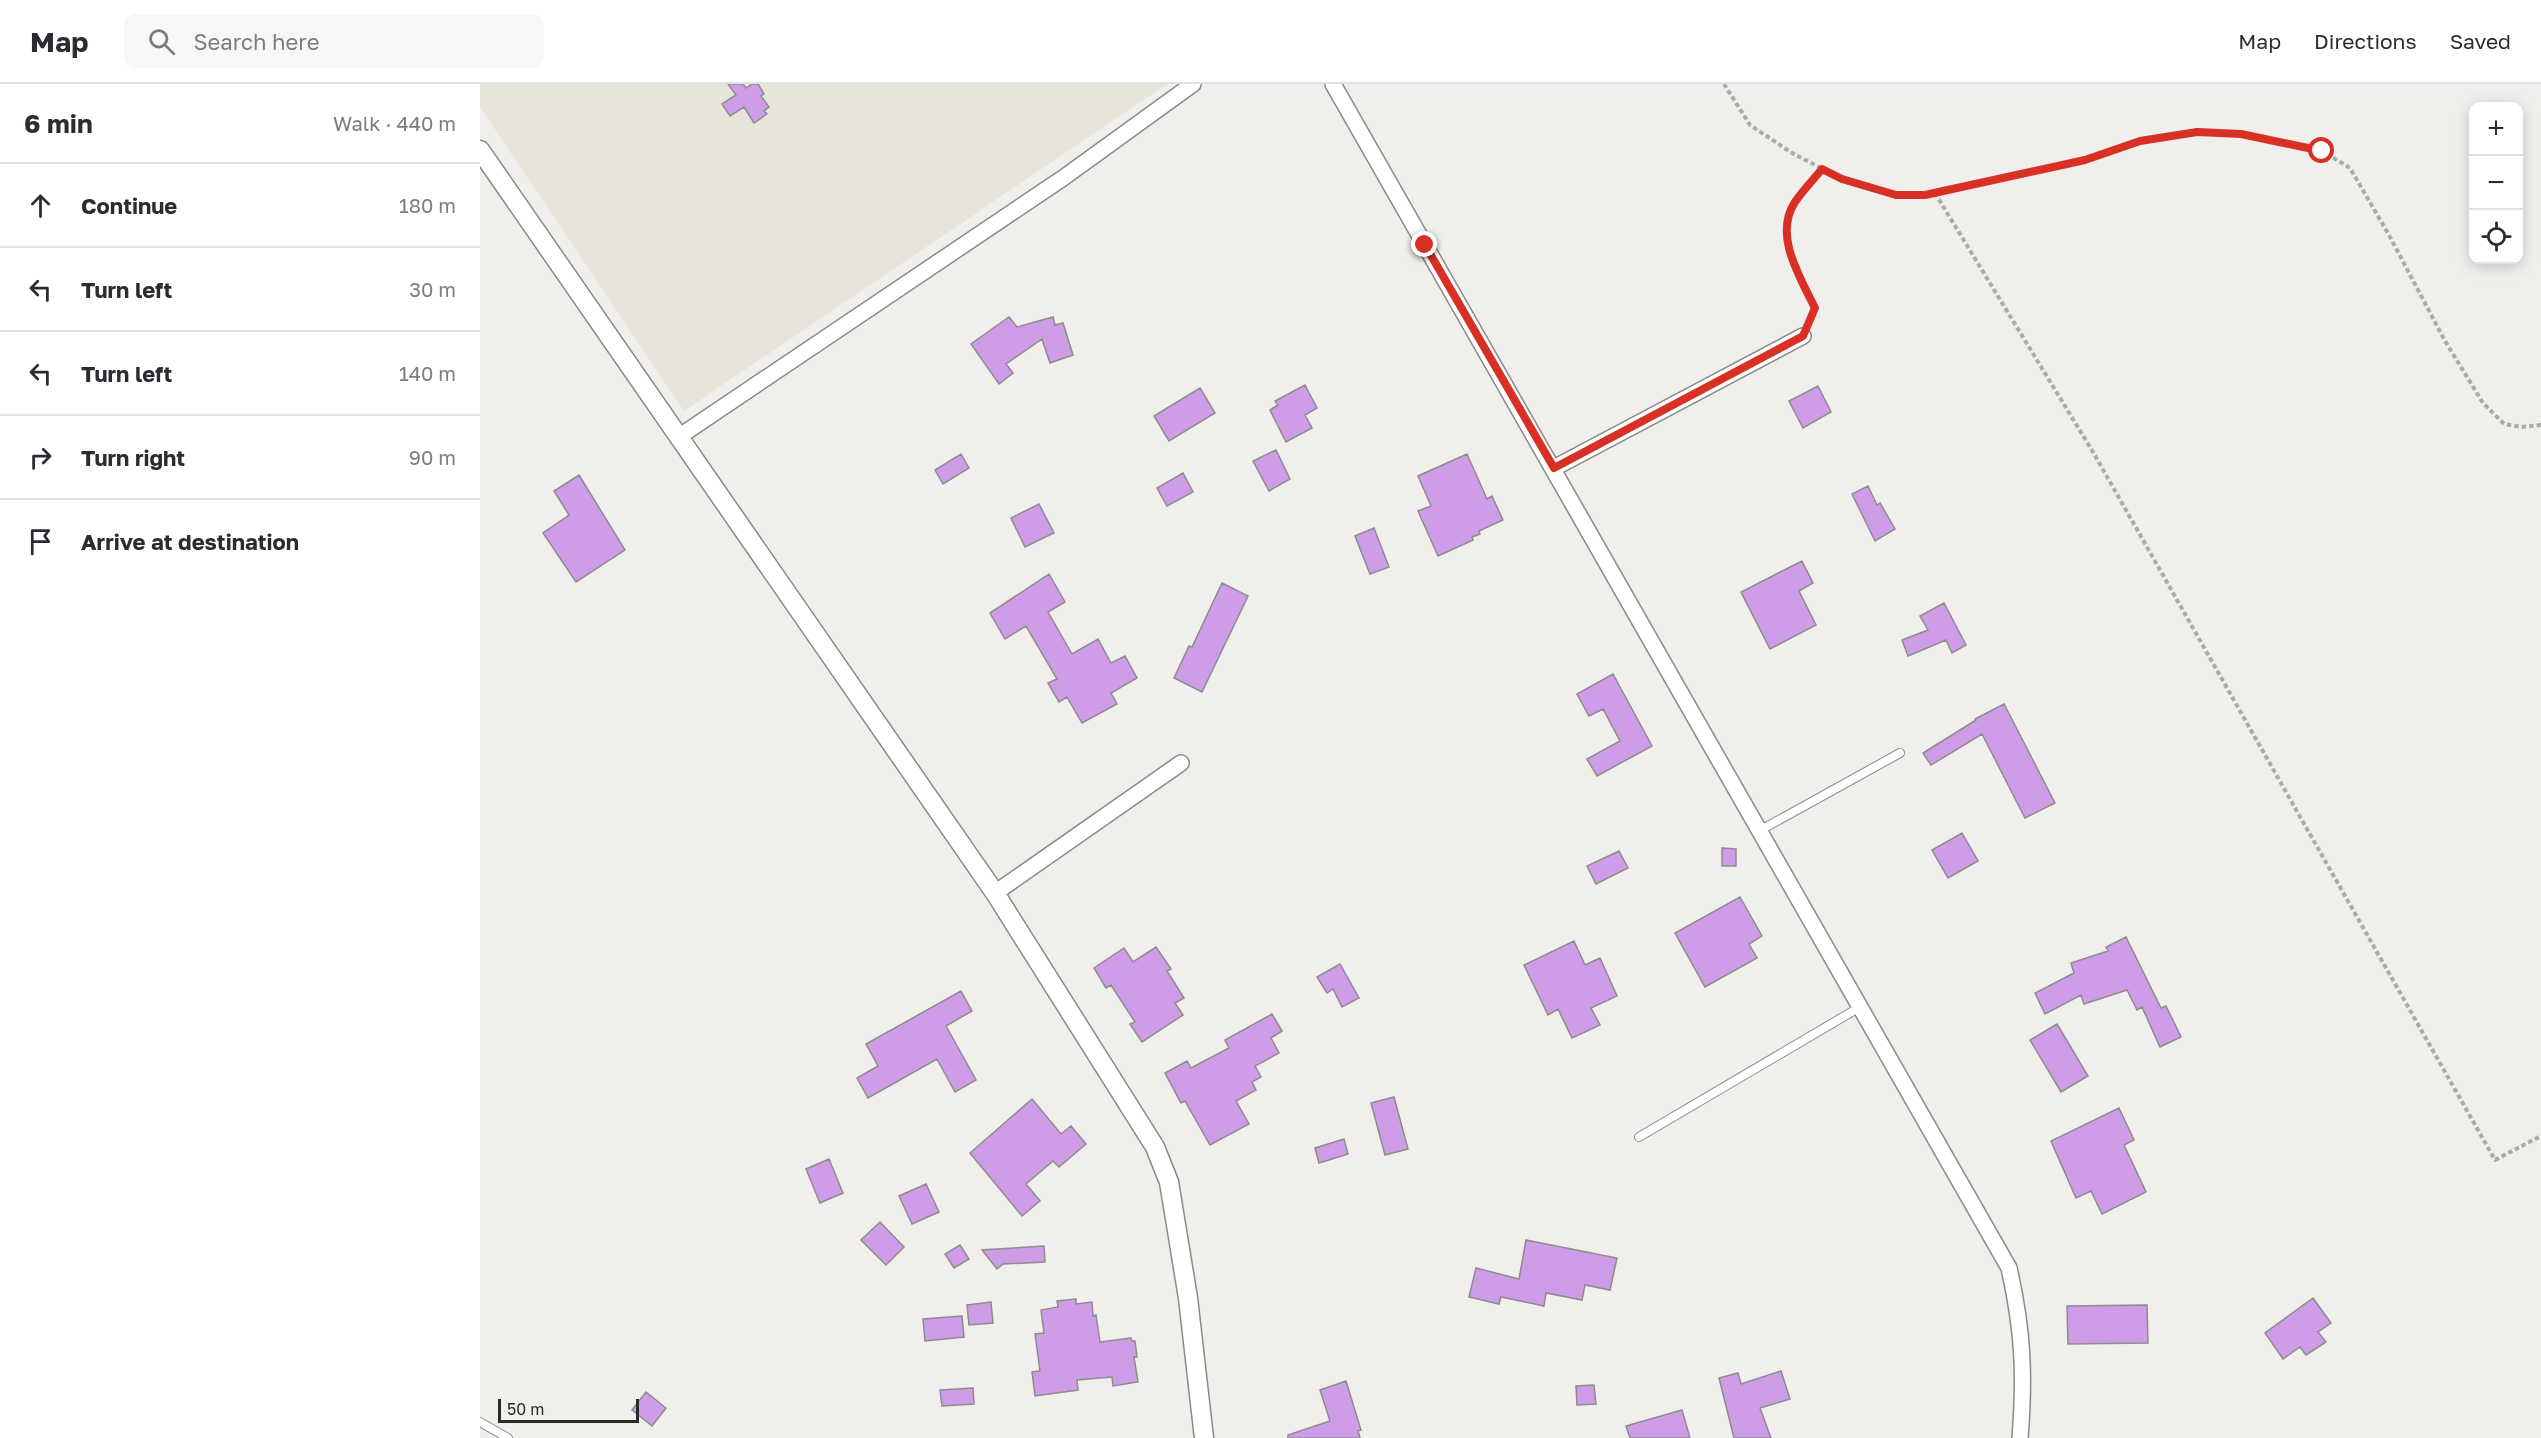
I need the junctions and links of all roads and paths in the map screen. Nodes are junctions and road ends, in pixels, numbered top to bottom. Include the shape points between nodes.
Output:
1 (1193, 84) edge
2 (1333, 84) edge
3 (1724, 84) edge
4 (480, 150) edge
5 (1822, 169) junction
6 (1935, 193) junction
7 (1803, 336) joint
8 (2541, 425) edge
9 (680, 436) junction
10 (1554, 468) junction
11 (1900, 753) dead end
12 (1181, 763) dead end
13 (1759, 831) junction
14 (995, 893) junction
15 (1860, 1007) junction
16 (2541, 1136) edge
17 (1639, 1137) dead end
18 (480, 1422) edge
19 (508, 1438) edge
20 (1204, 1438) edge
21 (2020, 1438) edge

1 - 9 street via 1053,185
2 - 10 street
3 - 5 path via 1750,125
4 - 9 street
5 - 6 path via 1896,195
5 - 7 path via 1794,204 1785,234 1815,308
6 - 8 path via 2085,160 2140,141 2197,132 2241,134 2322,151 2350,168 2483,403 2504,424
6 - 16 path via 2099,463 2495,1160
7 - 10 street
9 - 14 street
10 - 13 street
11 - 13 lane
12 - 14 street
13 - 15 street
14 - 20 street via 1163,1164 1188,1298
15 - 17 lane
15 - 21 street via 2009,1268 2019,1315 2024,1380
18 - 19 lane

